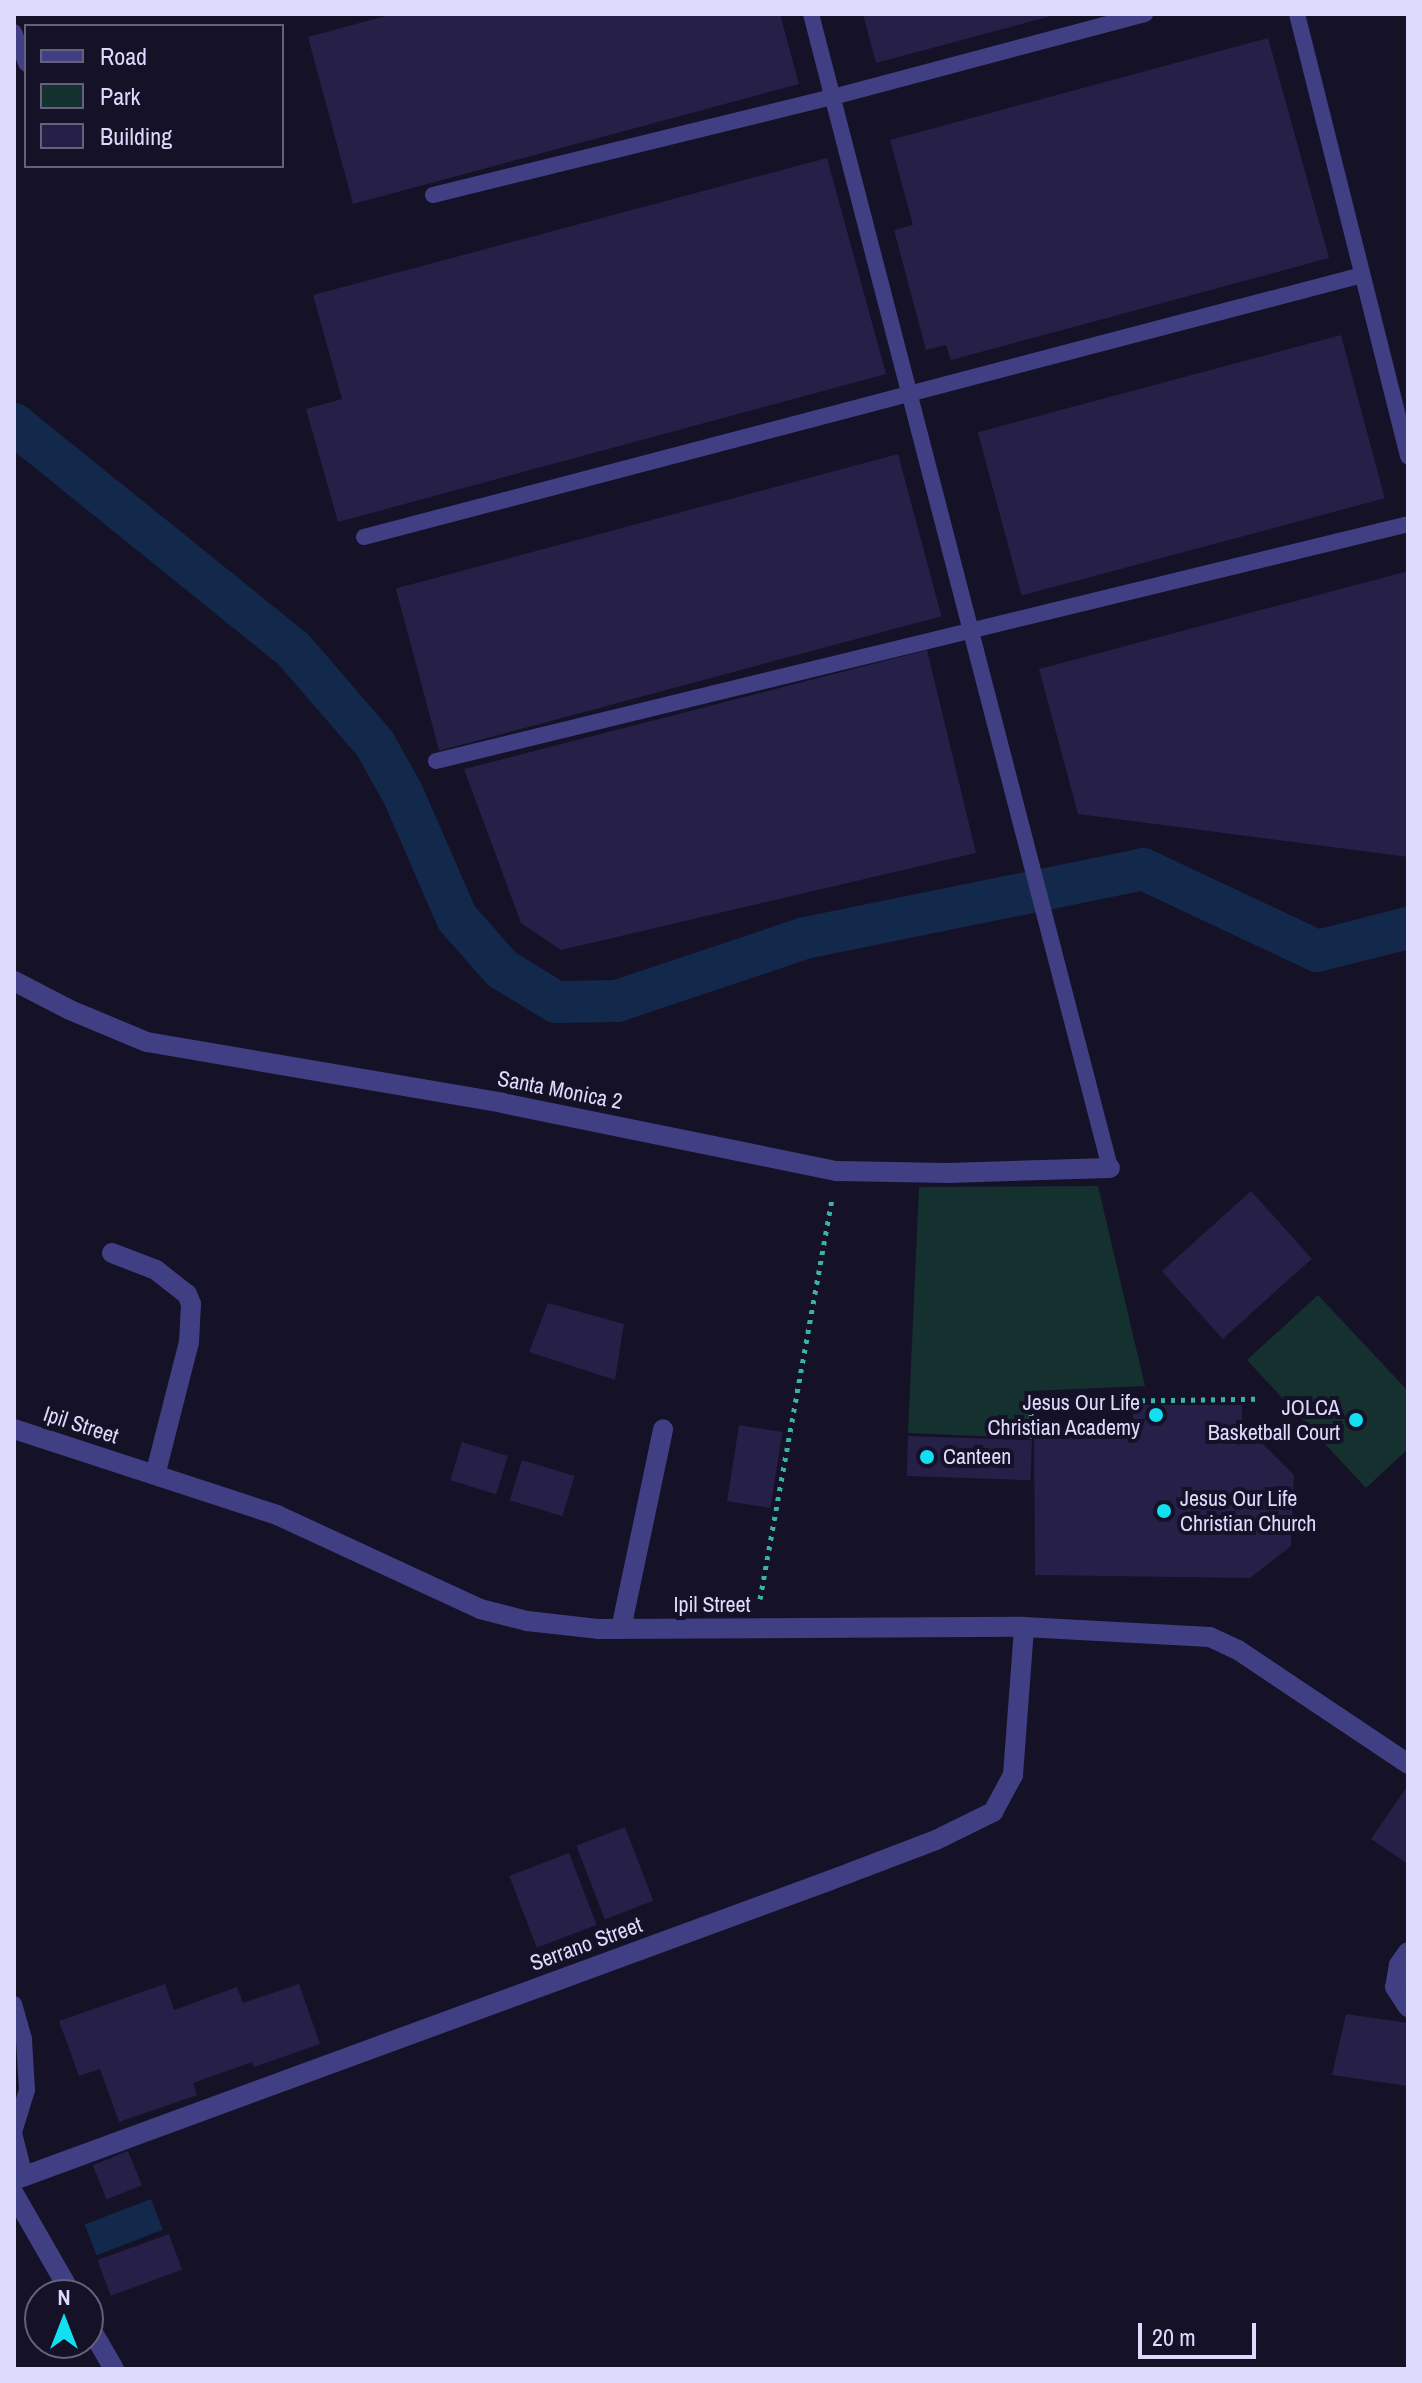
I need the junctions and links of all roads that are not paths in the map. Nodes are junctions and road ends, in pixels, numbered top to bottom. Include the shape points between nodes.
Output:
1 (811, 14) edge
2 (1145, 14) edge
3 (1297, 14) edge
4 (14, 32) edge
5 (24, 59) edge
6 (833, 97) junction
7 (433, 195) dead end
8 (1362, 275) junction
9 (909, 392) junction
10 (1408, 456) edge
11 (1408, 524) edge
12 (364, 537) dead end
13 (971, 630) junction
14 (436, 761) dead end
15 (14, 981) edge
16 (1110, 1168) joint
17 (112, 1253) dead end
18 (14, 1429) edge
19 (663, 1429) dead end
20 (155, 1475) junction
21 (1024, 1627) junction
22 (621, 1629) junction
23 (1408, 1764) edge
24 (1408, 1952) edge
25 (14, 2004) edge
26 (1408, 2007) edge
27 (14, 2133) edge
28 (18, 2184) edge
29 (64, 2279) edge

1 - 6 lane
2 - 6 lane
3 - 8 lane
4 - 5 lane
6 - 7 lane
6 - 9 lane
8 - 9 lane
8 - 10 lane
9 - 12 lane
9 - 13 lane
11 - 13 lane
13 - 14 lane
13 - 16 lane
15 - 16 street, Santa Monica 2 via 147,1042 502,1103 837,1171
17 - 20 street via 156,1270 187,1294 191,1304 189,1342
18 - 20 street, Ipil Street
19 - 22 street
20 - 22 street, Ipil Street via 277,1515 480,1609 527,1621
21 - 22 street, Ipil Street
21 - 23 street, Ipil Street via 1210,1637 1238,1650
21 - 28 street, Serrano Street via 1013,1775 993,1812 936,1840
24 - 26 street via 1395,1987
25 - 27 lane via 24,2040 27,2090
27 - 28 lane
28 - 29 street

